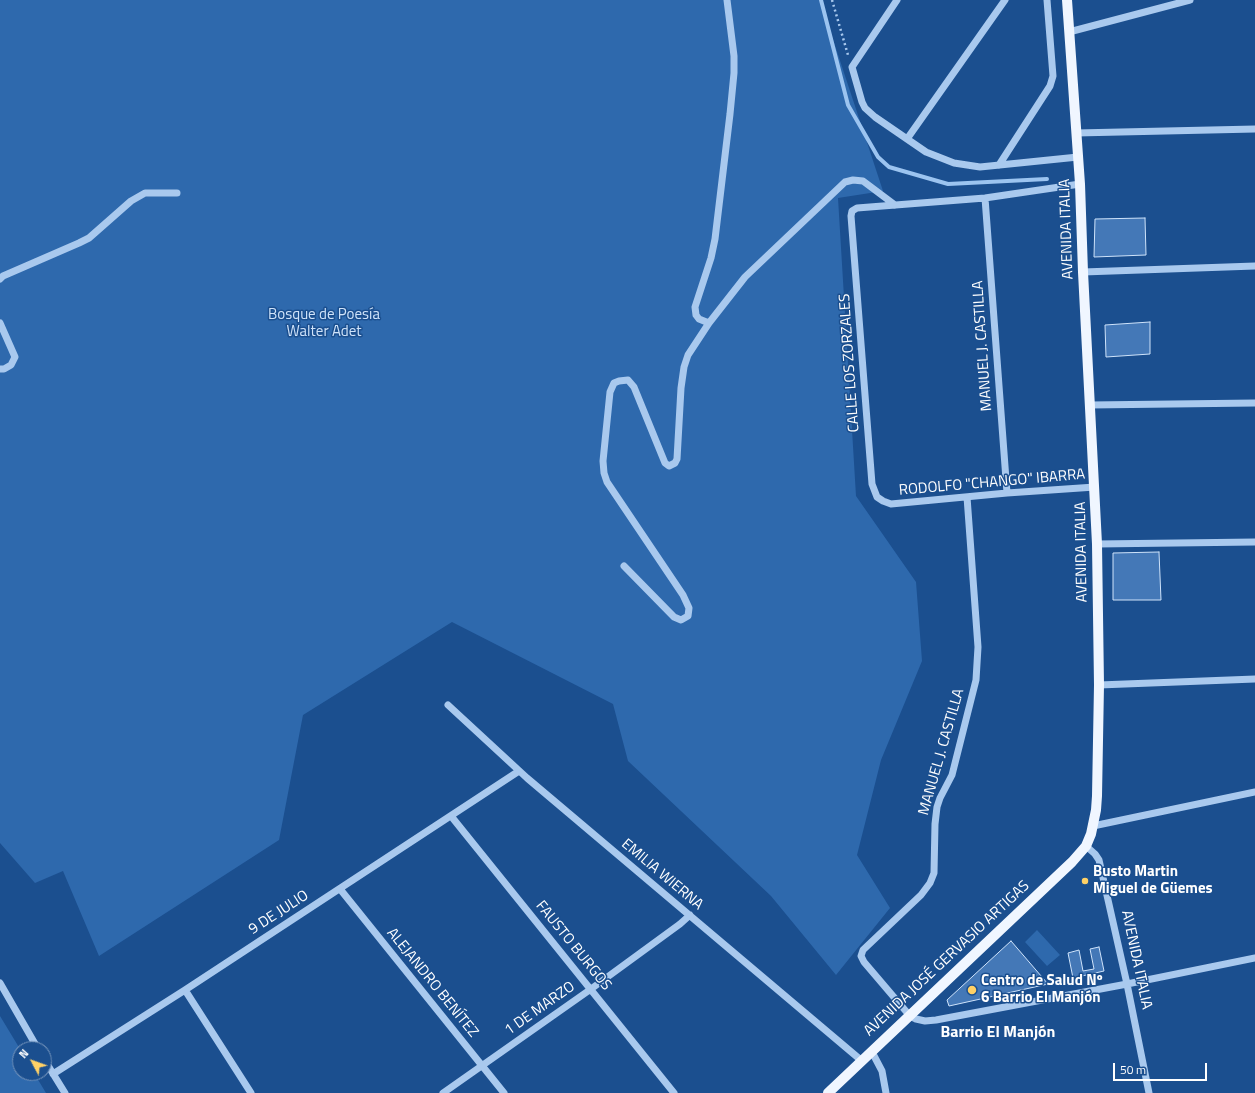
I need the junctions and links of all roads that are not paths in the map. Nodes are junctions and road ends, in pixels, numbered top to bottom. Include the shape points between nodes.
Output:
1 (727, 0) edge
2 (897, 0) edge
3 (1005, 0) edge
4 (1047, 0) edge
5 (1067, 0) edge
6 (1190, 0) edge
7 (1069, 32) junction
8 (1255, 129) edge
9 (1076, 133) junction
10 (907, 139) junction
11 (1078, 157) junction
12 (999, 165) junction
13 (1080, 184) junction
14 (177, 193) dead end
15 (985, 198) junction
16 (895, 205) junction
17 (1255, 266) edge
18 (1083, 272) junction
19 (0, 279) edge
20 (0, 323) edge
21 (709, 323) junction
22 (0, 369) edge
23 (1255, 403) edge
24 (1090, 405) junction
25 (1095, 487) junction
26 (1007, 493) junction
27 (967, 497) junction
28 (891, 504) joint
29 (1255, 542) edge
30 (1097, 544) junction
31 (624, 566) dead end
32 (1255, 680) edge
33 (1099, 685) junction
34 (448, 705) dead end
35 (519, 771) junction
36 (1255, 792) edge
37 (451, 816) junction
38 (1093, 826) junction
39 (1086, 846) junction
40 (340, 889) junction
41 (690, 915) junction
42 (1255, 958) edge
43 (0, 983) edge
44 (1127, 984) junction
45 (591, 988) junction
46 (185, 990) junction
47 (910, 1016) junction
48 (33, 1041) edge
49 (872, 1052) junction
50 (862, 1061) junction
51 (482, 1066) junction
52 (53, 1074) joint
53 (65, 1093) edge
54 (251, 1093) edge
55 (443, 1093) edge
56 (504, 1093) edge
57 (674, 1093) edge
58 (828, 1093) edge
59 (886, 1093) edge
60 (1149, 1093) edge

1 - 21 street via 734,56 730,114 715,239 695,307 699,319
2 - 10 street via 852,67 865,108
3 - 10 street
4 - 12 street via 1053,76 1050,86
5 - 7 main road, AVENIDA ITALIA
6 - 7 street
7 - 9 main road, AVENIDA ITALIA
8 - 9 street
9 - 11 main road, AVENIDA ITALIA
10 - 12 street via 926,152 954,163 980,167
11 - 12 street
11 - 13 main road, AVENIDA ITALIA
13 - 15 street
13 - 18 main road, AVENIDA ITALIA
14 - 19 street via 145,194 131,201 79,244
15 - 16 street
15 - 26 street, MANUEL J. CASTILLA
16 - 21 street via 863,181 845,182 745,277
16 - 28 street, CALLE LOS ZORZALES via 857,208 852,211 851,216 872,484 877,497
17 - 18 street
18 - 24 main road, AVENIDA ITALIA
20 - 22 street via 15,357 11,364
21 - 31 street via 688,355 684,367 675,463 669,466 665,463 634,387 628,380 614,383 610,392 602,461 607,482 684,595 689,608 688,616 681,620 674,617
23 - 24 street
24 - 25 main road, AVENIDA ITALIA
25 - 26 street, RODOLFO "CHANGO" IBARRA
25 - 30 main road, AVENIDA ITALIA
26 - 27 street, RODOLFO "CHANGO" IBARRA
27 - 28 street, RODOLFO "CHANGO" IBARRA
27 - 47 street, MANUEL J. CASTILLA via 978,647 976,680 952,775 937,807 934,873 921,895 863,950 861,956
29 - 30 street
30 - 33 main road, AVENIDA ITALIA
32 - 33 street
33 - 38 main road, AVENIDA ITALIA
34 - 35 street, EMILIA WIERNA
35 - 37 street, 9 DE JULIO
35 - 41 street, EMILIA WIERNA
36 - 38 street
37 - 40 street, 9 DE JULIO
37 - 45 street, FAUSTO BURGOS
38 - 39 main road, AVENIDA ITALIA
39 - 44 street, AVENIDA ITALIA via 1099,860
39 - 47 main road, AVENIDA JOSÉ GERVASIO ARTIGAS
40 - 46 street, 9 DE JULIO
40 - 51 street, ALEJANDRO BENÍTEZ
41 - 45 street, 1 DE MARZO
41 - 50 street, EMILIA WIERNA
42 - 44 street
43 - 48 street
44 - 47 street via 936,1020 925,1021
44 - 60 street, AVENIDA ITALIA
45 - 51 street, 1 DE MARZO
45 - 57 street, FAUSTO BURGOS
46 - 52 street, 9 DE JULIO
46 - 54 street
47 - 49 main road, AVENIDA JOSÉ GERVASIO ARTIGAS
49 - 50 main road, AVENIDA JOSÉ GERVASIO ARTIGAS
49 - 59 street via 882,1071
50 - 58 main road, AVENIDA JOSÉ GERVASIO ARTIGAS
51 - 55 street, 1 DE MARZO
51 - 56 street, ALEJANDRO BENÍTEZ
52 - 53 street

